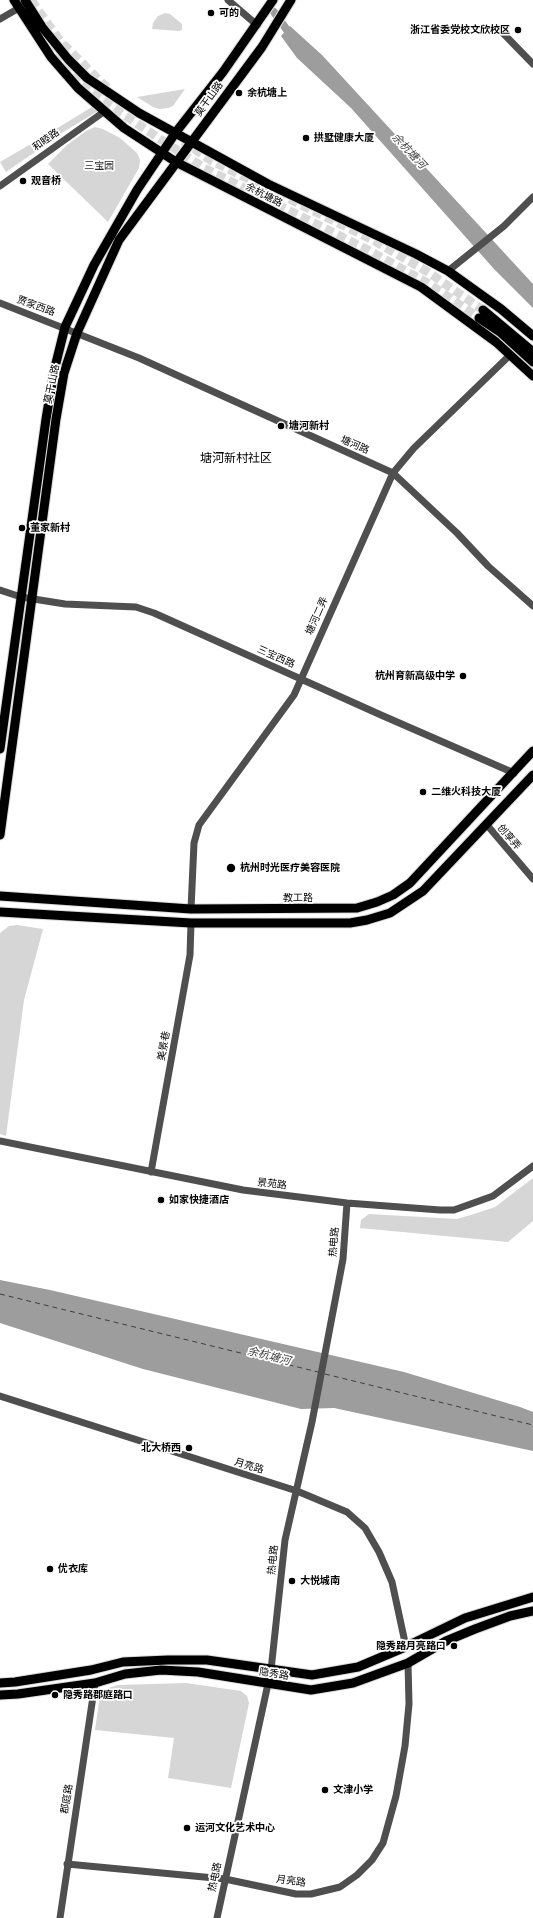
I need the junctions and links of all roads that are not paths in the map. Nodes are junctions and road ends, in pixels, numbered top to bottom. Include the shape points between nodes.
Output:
1 (25, 0) edge
2 (228, 0) edge
3 (273, 0) edge
4 (291, 0) edge
5 (16, 4) edge
6 (0, 19) edge
7 (257, 25) junction
8 (498, 28) dead end
9 (533, 64) edge
10 (105, 111) junction
11 (176, 132) junction
12 (192, 142) junction
13 (162, 154) junction
14 (176, 162) junction
15 (0, 186) edge
16 (533, 197) edge
17 (448, 271) junction
18 (0, 303) edge
19 (65, 327) junction
20 (77, 333) junction
21 (533, 336) edge
22 (533, 352) edge
23 (510, 355) junction
24 (533, 362) edge
25 (533, 376) edge
26 (393, 473) junction
27 (0, 590) edge
28 (26, 598) junction
29 (533, 606) edge
30 (300, 679) junction
31 (0, 749) edge
32 (533, 751) edge
33 (514, 772) junction
34 (533, 775) edge
35 (486, 825) junction
36 (0, 835) edge
37 (533, 879) edge
38 (0, 896) edge
39 (191, 908) junction
40 (0, 912) edge
41 (191, 923) junction
42 (0, 1141) edge
43 (533, 1166) edge
44 (151, 1172) junction
45 (346, 1203) junction
46 (0, 1396) edge
47 (297, 1491) junction
48 (533, 1597) edge
49 (533, 1611) edge
50 (406, 1647) junction
51 (408, 1663) junction
52 (271, 1670) junction
53 (0, 1683) edge
54 (95, 1683) junction
55 (267, 1684) junction
56 (0, 1695) edge
57 (67, 1864) junction
58 (225, 1879) junction
59 (60, 1918) edge
60 (217, 1918) edge

1 - 11 main road, 余杭塘路 via 42,27 87,78 139,113
2 - 7 street
3 - 7 main road, 莫干山路
4 - 12 main road, 莫干山路 via 262,47
5 - 6 street
5 - 10 main road, 余杭塘路 via 51,57 78,88
7 - 11 main road, 莫干山路
8 - 9 street
10 - 13 main road, 余杭塘路 via 124,128
10 - 15 street, 和睦路
11 - 12 main road, 余杭塘路
11 - 13 main road, 莫干山路
12 - 14 main road, 莫干山路
12 - 17 main road, 余杭塘路 via 268,184
13 - 14 main road, 余杭塘路
13 - 19 main road, 莫干山路 via 137,190 94,264
14 - 20 main road, 莫干山路 via 119,240
14 - 23 main road, 余杭塘路 via 422,287
16 - 17 street via 495,234
17 - 21 main road, 余杭塘路 via 501,309
18 - 19 street, 贾家西路
19 - 20 street, 塘河路
19 - 28 main road, 莫干山路 via 46,419
20 - 26 street, 塘河路 via 139,358
20 - 28 main road, 莫干山路 via 64,373
22 - 24 main road via 481,314
23 - 25 main road, 余杭塘路
23 - 26 street, 塘河二弄 via 414,448
26 - 29 street, 塘河路
26 - 30 street, 塘河二弄
27 - 28 street, 三宝西路
28 - 30 street, 三宝西路 via 65,604 136,606
28 - 31 main road, 莫干山路
28 - 36 main road, 莫干山路
30 - 33 street, 三宝西路
30 - 39 street, 塘河二弄 via 294,695 199,825 194,843
32 - 33 main road, 教工路
33 - 39 main road, 教工路 via 410,883 377,902 357,908 331,909
34 - 35 main road
35 - 37 street, 创享弄
35 - 41 main road via 423,891 390,913 350,923
38 - 39 main road, 教工路
40 - 41 main road
41 - 44 street, 美景巷 via 190,955
42 - 44 street, 景苑路
43 - 45 street, 景苑路 via 493,1196 454,1210
44 - 45 street, 景苑路 via 243,1190
45 - 47 street, 热电路 via 343,1259
46 - 47 street, 月亮路
47 - 50 street, 月亮路 via 347,1512 365,1528 392,1582
47 - 52 street, 热电路 via 285,1540
48 - 50 main road, 隐秀路 via 465,1618
49 - 51 main road, 隐秀路 via 510,1616 446,1641
50 - 52 main road, 隐秀路 via 358,1667 312,1675
51 - 55 main road, 隐秀路 via 352,1683 311,1690
51 - 58 street, 月亮路 via 409,1704 399,1782 383,1843 372,1860 340,1887 311,1894 296,1894
52 - 53 main road, 隐秀路 via 206,1660 123,1662 91,1670
52 - 55 street, 热电路
54 - 55 main road, 隐秀路 via 125,1674 161,1670 198,1672
54 - 56 main road, 隐秀路
54 - 57 street, 郡庭路
55 - 58 street, 热电路
57 - 58 street, 月亮路
57 - 59 street, 郡庭路
58 - 60 street, 热电路

